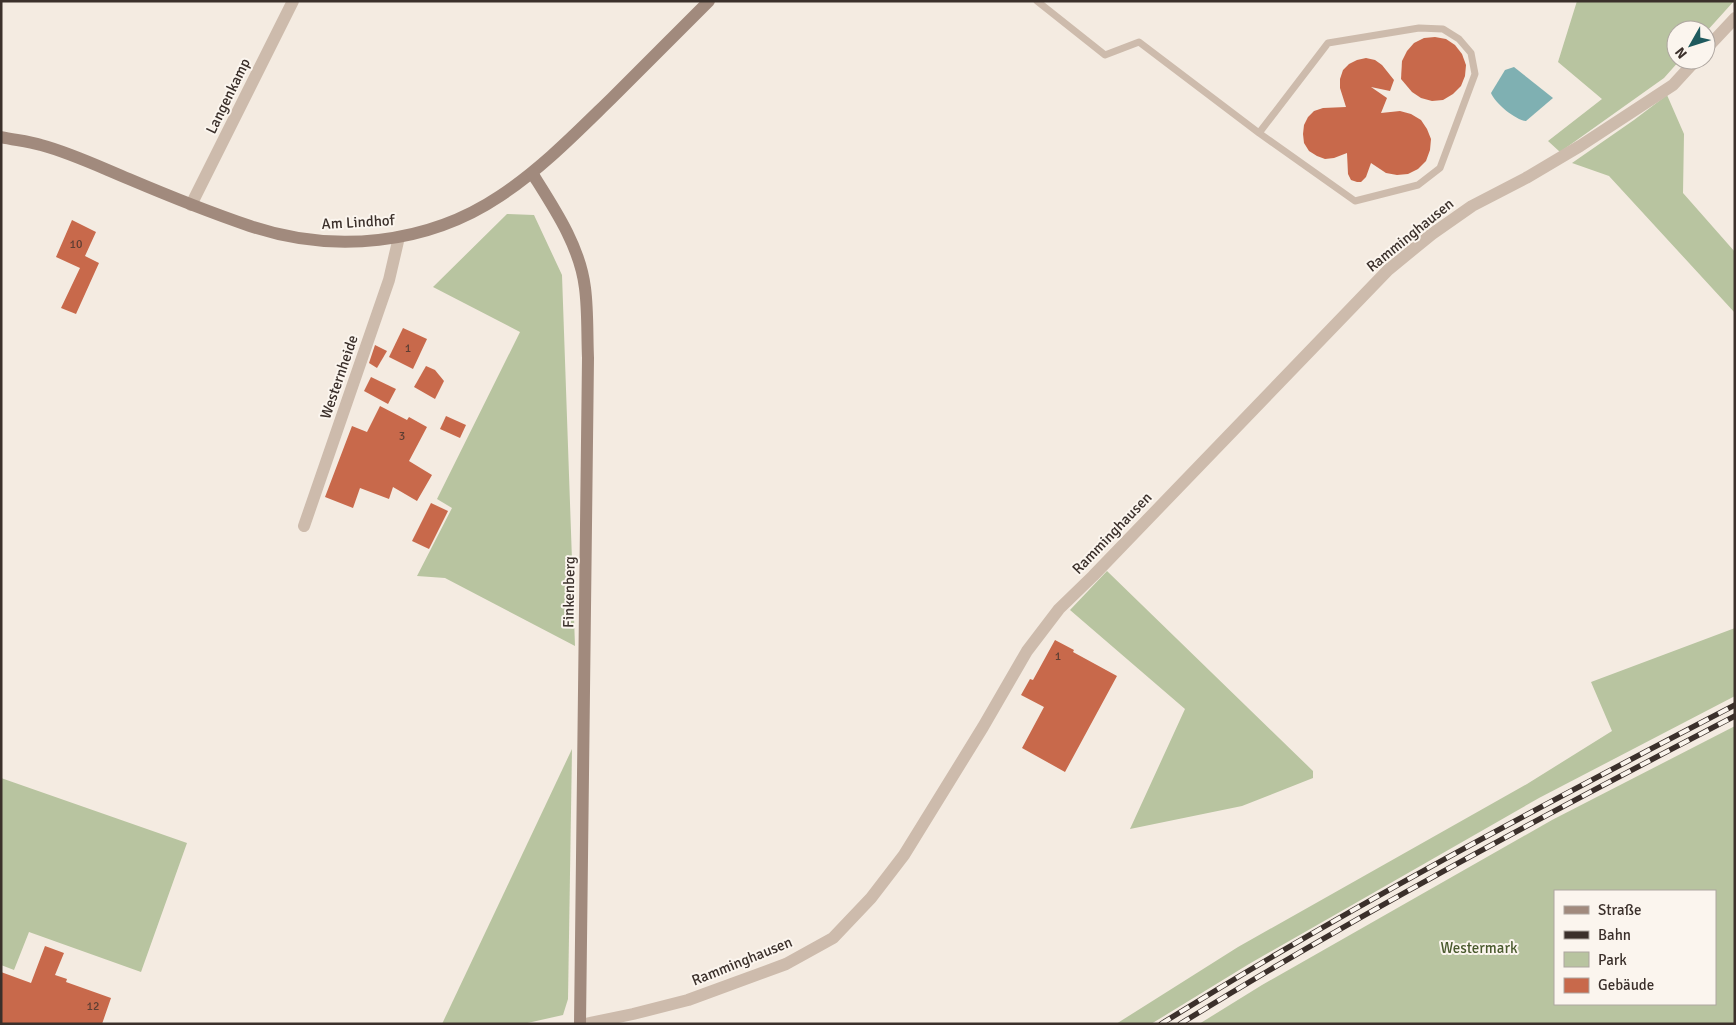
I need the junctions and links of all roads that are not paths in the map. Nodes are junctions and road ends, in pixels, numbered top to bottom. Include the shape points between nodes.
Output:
1 (293, 1) edge
2 (709, 1) edge
3 (1037, 1) edge
4 (1735, 18) edge
5 (1716, 38) edge
6 (1687, 70) edge
7 (1259, 133) junction
8 (1, 137) edge
9 (532, 173) junction
10 (191, 205) junction
11 (399, 237) junction
12 (304, 526) dead end
13 (580, 1024) edge
14 (585, 1024) edge

1 - 10 street, Langenkamp
2 - 9 street, Am Lindhof
3 - 7 lane via 1105,55 1138,42
4 - 5 street
6 - 14 street, Ramminghausen via 1673,85 1580,146 1472,206 1388,270 1059,609 1027,651 904,855 871,898 833,938 786,964 688,1000
7 - 7 lane via 1354,201 1418,185 1440,168 1475,74 1471,53 1459,39 1443,29 1419,28 1328,43
8 - 10 street, Am Lindhof via 40,144 70,154
9 - 11 street, Am Lindhof via 473,212 440,226
9 - 13 street, Finkenberg via 564,224 585,287 588,358
10 - 11 street, Am Lindhof via 281,236 311,241 370,241
11 - 12 street, Westernheide via 390,280

